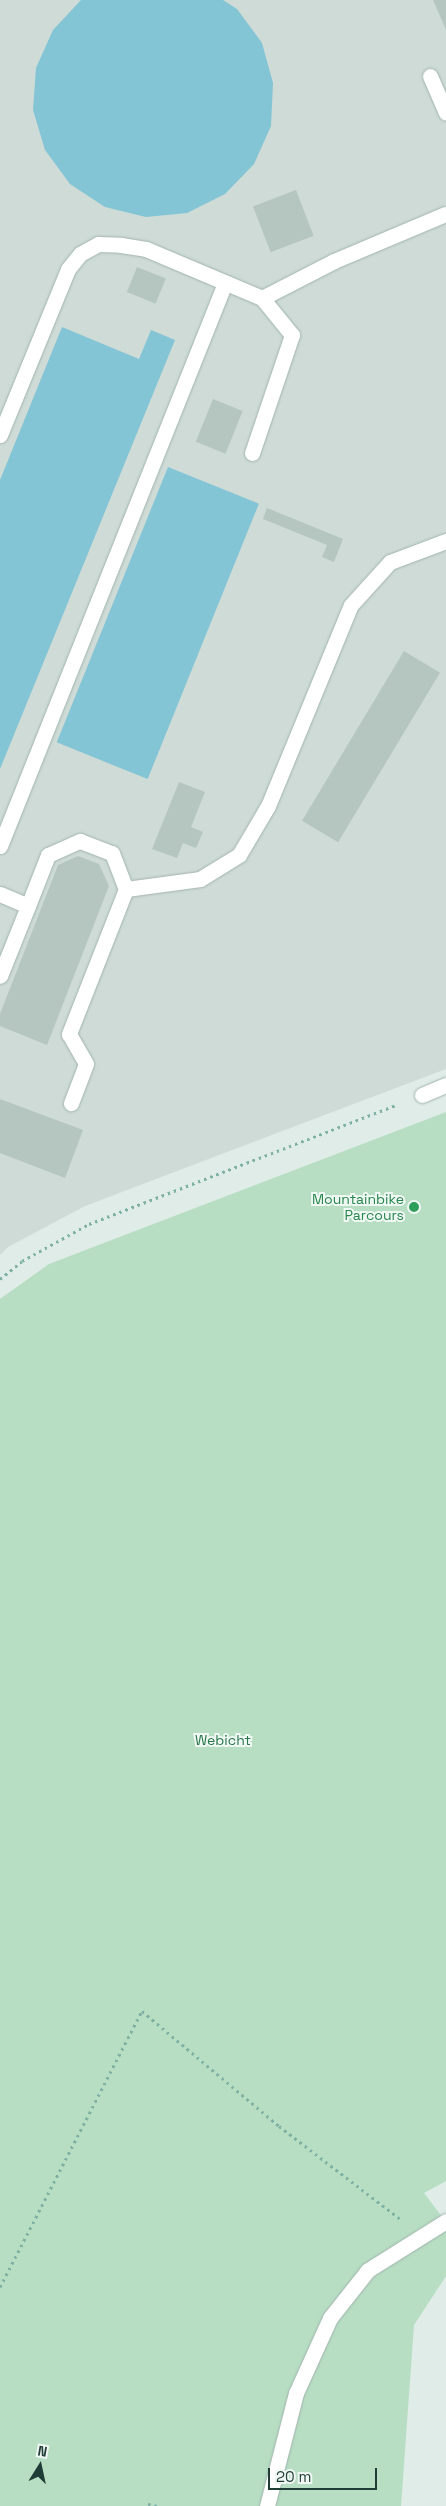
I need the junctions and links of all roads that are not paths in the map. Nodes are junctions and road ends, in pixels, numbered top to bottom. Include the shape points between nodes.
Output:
1 (430, 76) dead end
2 (446, 113) edge
3 (446, 215) edge
4 (225, 282) junction
5 (262, 298) junction
6 (0, 435) edge
7 (252, 453) dead end
8 (446, 541) edge
9 (0, 846) edge
10 (126, 889) junction
11 (0, 894) edge
12 (28, 906) junction
13 (0, 976) edge
14 (446, 1085) edge
15 (422, 1095) road end
16 (71, 1103) dead end
17 (446, 2221) edge
18 (267, 2506) edge

1 - 2 street
3 - 5 street via 334,261
4 - 5 street
4 - 6 street via 146,249 98,244 80,254 68,269
4 - 9 street
5 - 7 street via 292,335
8 - 10 street via 390,562 351,605 268,806 239,855 200,879
10 - 12 street via 112,853 80,841 48,854
10 - 16 street via 69,1034 86,1064
11 - 12 street
12 - 13 street
14 - 15 street
17 - 18 street via 368,2270 330,2318 296,2392

